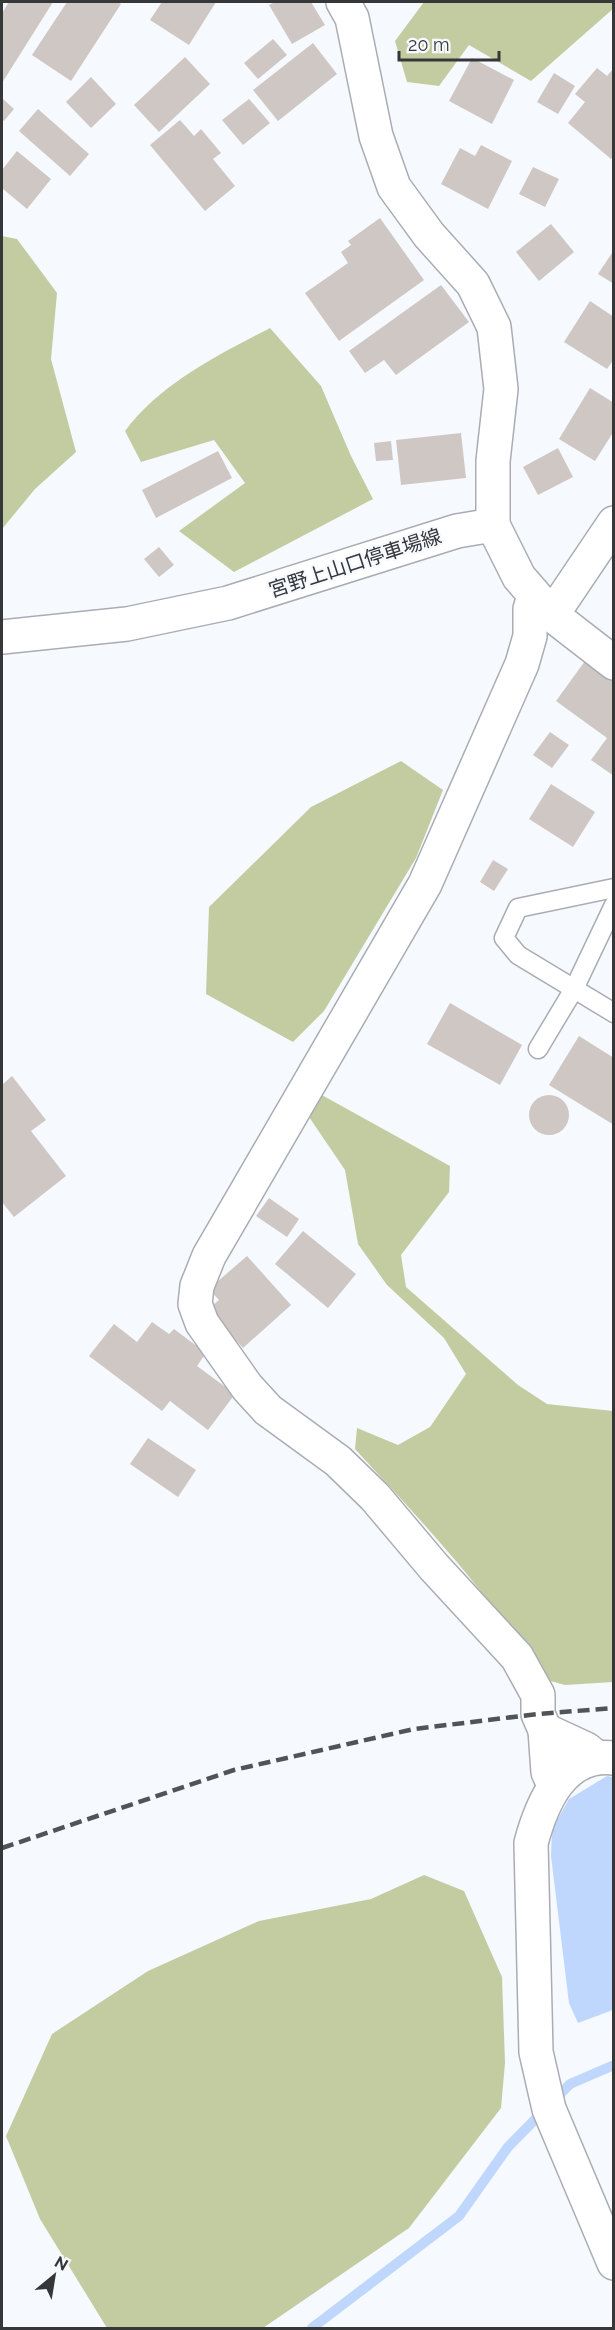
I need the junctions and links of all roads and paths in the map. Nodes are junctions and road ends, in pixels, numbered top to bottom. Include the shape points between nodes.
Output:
1 (343, 2) edge
2 (614, 523) edge
3 (493, 525) junction
4 (543, 605) junction
5 (2, 637) edge
6 (614, 663) edge
7 (614, 888) edge
8 (614, 905) edge
9 (574, 989) junction
10 (614, 1013) edge
11 (538, 1049) dead end
12 (545, 1730) junction
13 (605, 1757) edge
14 (554, 1785) junction
15 (614, 2263) edge

1 - 3 street via 352,18 376,136 394,187 429,235 473,284 494,327 501,389 493,461
2 - 4 street
3 - 4 street via 519,577
3 - 5 street, 宮野上山口停車場線 via 457,531 228,603 127,624
4 - 6 street
4 - 12 street via 530,609 530,636 522,664 425,884 209,1256 197,1286 195,1304 202,1323 247,1387 268,1410 338,1461 375,1497 517,1657 538,1695 538,1714
7 - 9 lane via 518,908 504,938 518,955
8 - 9 lane
9 - 10 lane
9 - 11 lane
12 - 13 street
12 - 14 street via 548,1772
13 - 14 street via 572,1768
14 - 15 street via 539,1811 531,1843 536,2052 549,2109

